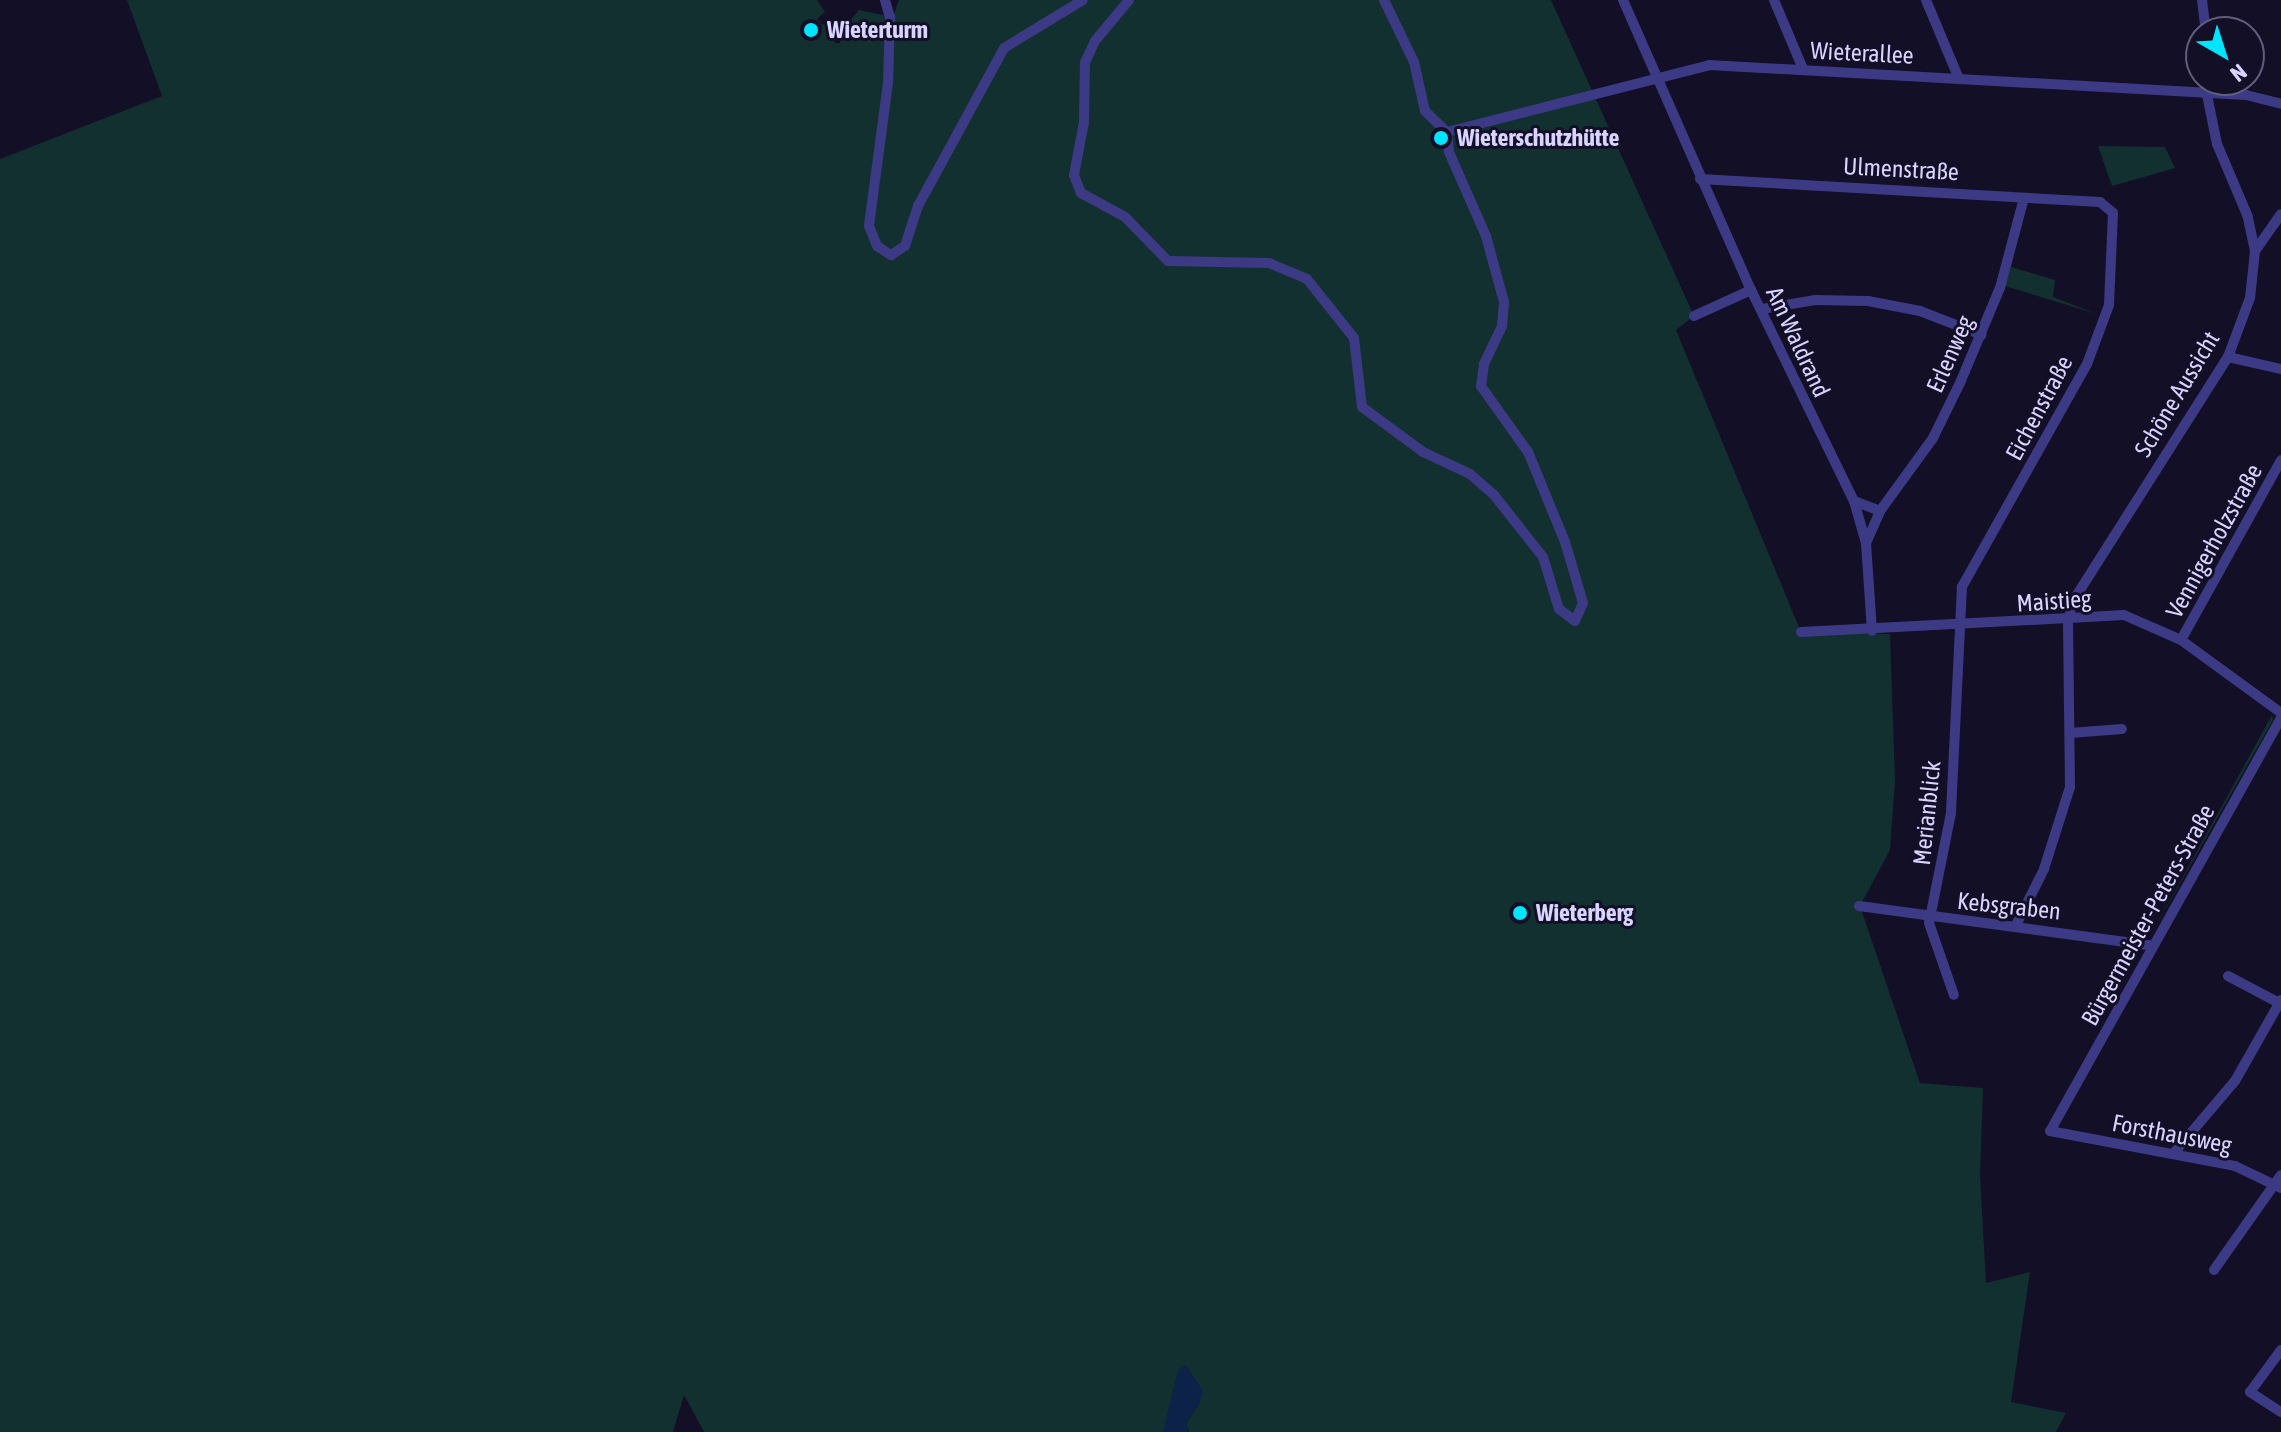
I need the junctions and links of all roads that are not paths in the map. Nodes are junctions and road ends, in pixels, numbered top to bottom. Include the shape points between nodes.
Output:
1 (885, 0) edge
2 (1083, 0) edge
3 (1129, 0) edge
4 (1384, 0) edge
5 (1623, 0) edge
6 (1774, 0) edge
7 (1926, 0) edge
8 (1803, 69) junction
9 (1655, 77) junction
10 (1959, 79) junction
11 (2185, 92) edge
12 (2204, 96) edge
13 (2224, 96) edge
14 (2281, 104) edge
15 (1447, 132) junction
16 (1700, 179) junction
17 (2024, 198) junction
18 (2100, 202) joint
19 (2281, 214) edge
20 (2255, 251) junction
21 (1751, 290) junction
22 (1762, 309) junction
23 (1694, 316) dead end
24 (1982, 335) junction
25 (2228, 357) junction
26 (2281, 369) edge
27 (2281, 460) edge
28 (1854, 501) junction
29 (1880, 511) junction
30 (1866, 543) junction
31 (2068, 621) junction
32 (1957, 628) junction
33 (1872, 631) junction
34 (1801, 632) dead end
35 (2181, 640) junction
36 (2281, 716) edge
37 (2122, 729) dead end
38 (2070, 733) junction
39 (1859, 906) dead end
40 (1933, 918) junction
41 (2015, 927) junction
42 (2153, 946) junction
43 (2228, 976) dead end
44 (1954, 995) dead end
45 (2280, 1002) edge
46 (2050, 1131) joint
47 (2173, 1154) junction
48 (2281, 1175) edge
49 (2276, 1186) edge
50 (2214, 1270) dead end
51 (2281, 1350) edge
52 (2281, 1412) edge

1 - 2 street via 891,22 887,97 869,226 877,246 891,255 905,246 918,206 1004,48
3 - 15 street via 1085,62 1084,122 1074,175 1081,193 1125,217 1168,261 1269,263 1307,279 1354,338 1362,407 1417,449 1470,474 1494,495 1543,557 1562,614 1575,621 1583,603 1565,542 1528,452 1481,386 1484,364 1502,326 1504,302 1486,236 1449,152
4 - 15 street via 1411,53 1425,111
5 - 9 street, Am Waldrand
6 - 8 street
7 - 10 street
8 - 9 street, Wieterallee via 1709,65
8 - 10 street, Wieterallee
9 - 15 street, Wieterallee
9 - 16 street, Am Waldrand
10 - 11 street, Wieterallee
12 - 20 street, Schöne Aussicht via 2217,144 2248,217
13 - 14 street, Wieterallee
16 - 17 street, Ulmenstraße
16 - 21 street, Am Waldrand
17 - 18 street, Ulmenstraße
17 - 24 street, Erlenweg
18 - 32 street, Eichenstraße via 2115,219 2109,305 2068,403 1978,551 1962,587
19 - 20 street
20 - 25 street, Schöne Aussicht via 2250,298
21 - 22 street, Am Waldrand
21 - 23 street
22 - 24 street via 1815,300 1868,301 1920,311
22 - 28 street, Am Waldrand
24 - 29 street, Erlenweg via 1933,438
25 - 26 street
25 - 31 street, Schöne Aussicht via 2073,601
27 - 35 street, Vennigerholzstraße
28 - 29 street
28 - 30 street, Am Waldrand
29 - 30 street, Erlenweg
30 - 33 street, Am Waldrand
31 - 32 street, Maistieg
31 - 35 street, Maistieg via 2124,615
31 - 38 street
32 - 33 street, Maistieg
32 - 40 street, Merianblick via 1951,813
33 - 34 street, Maistieg
35 - 36 street, Maistieg
36 - 42 street, Bürgermeister-Peters-Straße
37 - 38 street
38 - 41 street via 2070,787 2058,829
39 - 40 street, Kebsgraben
40 - 41 street, Kebsgraben
40 - 44 street, Merianblick via 1929,923
41 - 42 street, Kebsgraben
42 - 46 street, Bürgermeister-Peters-Straße
43 - 45 street
45 - 47 street via 2235,1081
46 - 47 street, Forsthausweg
47 - 49 street, Forsthausweg via 2235,1166
48 - 49 street
49 - 50 street
51 - 52 street via 2250,1392

